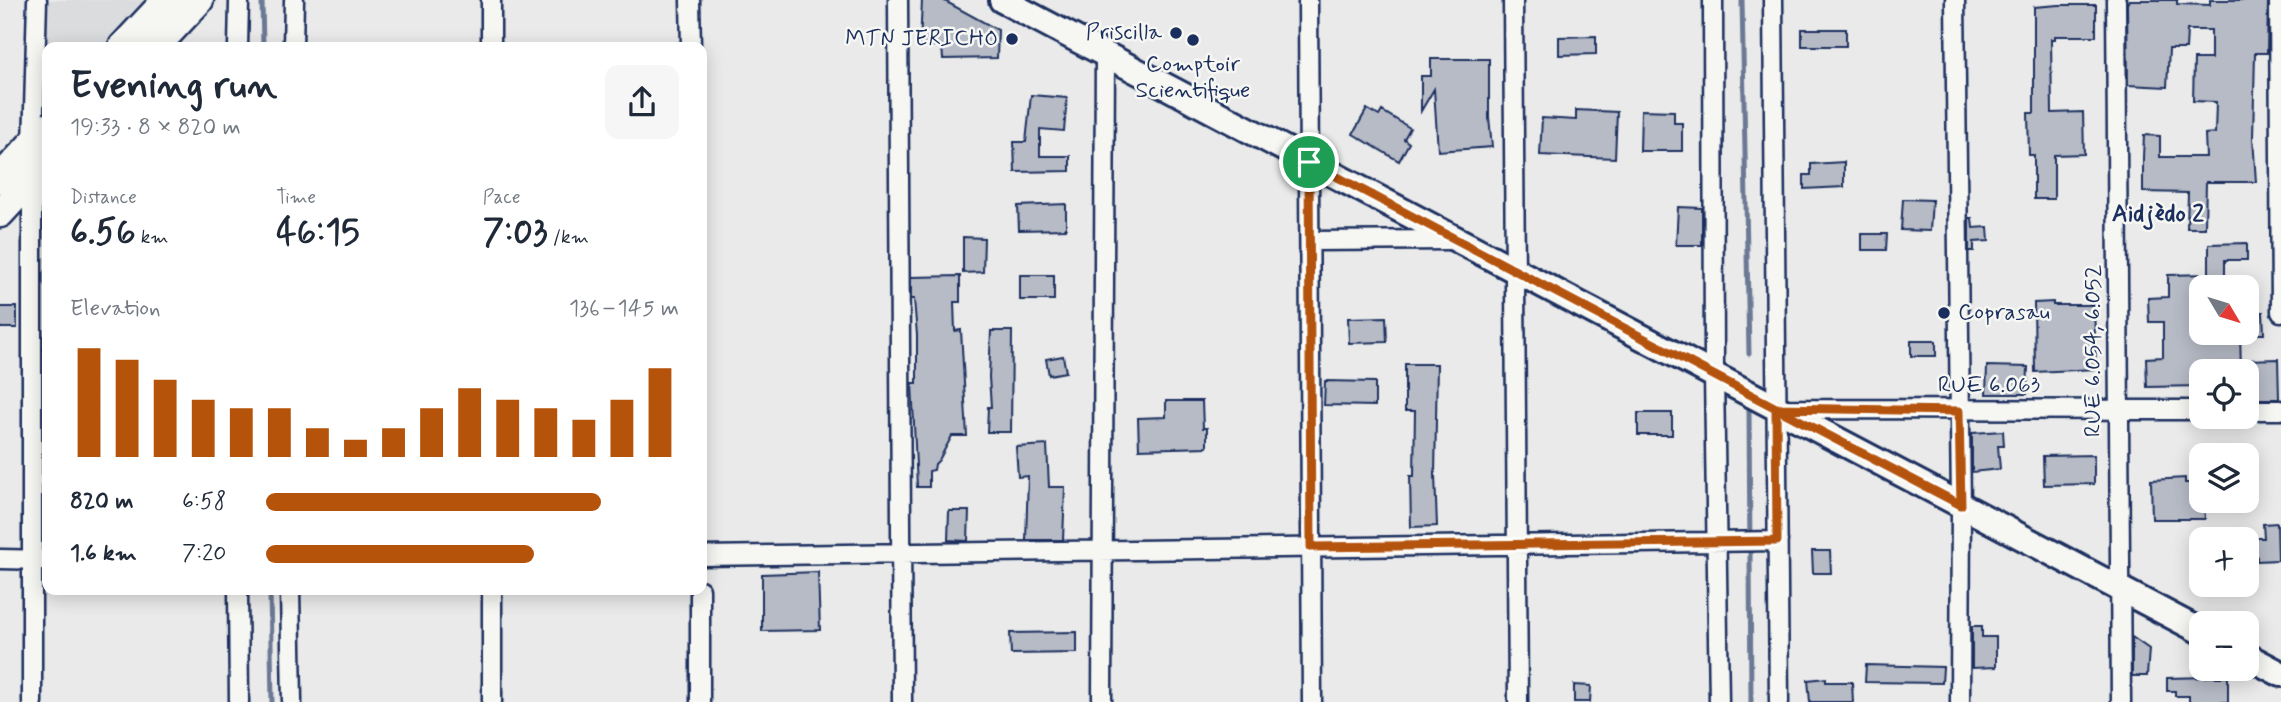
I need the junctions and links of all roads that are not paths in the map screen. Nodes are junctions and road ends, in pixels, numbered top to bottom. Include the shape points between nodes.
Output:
1 (37, 0) edge
2 (167, 0) edge
3 (199, 0) edge
4 (294, 0) edge
5 (491, 0) edge
6 (691, 0) edge
7 (898, 0) edge
8 (1002, 0) edge
9 (1308, 0) edge
10 (1513, 0) edge
11 (1713, 0) edge
12 (1773, 0) edge
13 (1955, 0) edge
14 (2116, 0) edge
15 (2279, 0) edge
16 (239, 2) edge
17 (1022, 7) edge
18 (128, 42) edge
19 (160, 42) edge
20 (238, 42) edge
21 (293, 42) edge
22 (491, 42) edge
23 (691, 42) edge
24 (1105, 55) junction
25 (40, 153) edge
26 (1309, 162) junction
27 (0, 179) edge
28 (0, 213) edge
29 (1457, 240) junction
30 (1310, 241) junction
31 (1516, 271) junction
32 (2281, 312) edge
33 (1714, 375) junction
34 (1776, 408) junction
35 (2119, 410) junction
36 (2189, 410) edge
37 (2259, 410) edge
38 (2281, 410) edge
39 (1959, 411) junction
40 (1961, 505) junction
41 (1770, 541) junction
42 (1717, 542) junction
43 (1517, 545) junction
44 (1311, 547) junction
45 (1102, 551) junction
46 (901, 553) junction
47 (707, 556) edge
48 (0, 559) edge
49 (40, 559) edge
50 (2120, 588) junction
51 (238, 595) edge
52 (290, 595) edge
53 (492, 595) edge
54 (700, 595) edge
55 (2189, 625) edge
56 (2259, 662) edge
57 (2281, 674) edge
58 (32, 702) edge
59 (239, 702) edge
60 (292, 702) edge
61 (492, 702) edge
62 (700, 702) edge
63 (902, 702) edge
64 (1102, 702) edge
65 (1312, 702) edge
66 (1518, 702) edge
67 (1719, 702) edge
68 (1779, 702) edge
69 (1960, 702) edge
70 (2121, 702) edge

1 - 25 street
2 - 18 main road
3 - 19 main road
4 - 21 street
5 - 22 street
6 - 23 street
7 - 46 street
8 - 17 main road
9 - 26 street
10 - 31 street
11 - 33 street
12 - 34 street
13 - 39 street
14 - 35 street, RUE 6.054, 6.052
15 - 32 street
16 - 20 street
17 - 24 main road
24 - 26 main road
24 - 45 street
25 - 27 main road
25 - 28 main road
25 - 49 street
26 - 29 main road
26 - 30 street
29 - 30 street
29 - 31 main road
30 - 44 street
31 - 33 main road
31 - 43 street
33 - 34 main road
33 - 42 street
34 - 39 street, RUE 6.063
34 - 40 main road
34 - 41 street
35 - 36 street, RUE 6.063
35 - 39 street, RUE 6.063
35 - 50 street, RUE 6.054, 6.052
37 - 38 street
39 - 40 street
40 - 50 main road
40 - 69 street
41 - 42 street
41 - 68 street
42 - 43 street
42 - 67 street
43 - 44 street
43 - 66 street
44 - 45 street
44 - 65 street
45 - 46 street
45 - 64 street
46 - 47 street
46 - 63 street
48 - 49 street
49 - 58 street
50 - 55 main road
50 - 70 street, RUE 6.054, 6.052
51 - 59 street
52 - 60 street
53 - 61 street
54 - 62 street
56 - 57 main road

